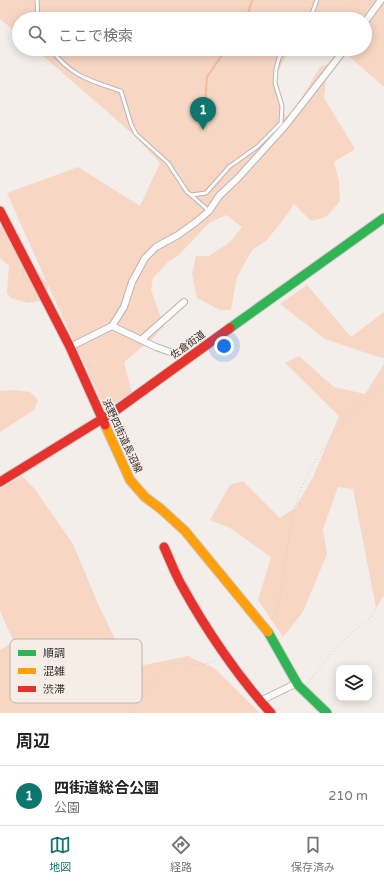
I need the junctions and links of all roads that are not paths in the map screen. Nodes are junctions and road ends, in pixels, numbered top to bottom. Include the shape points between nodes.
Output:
1 (37, 0) edge
2 (317, 0) edge
3 (382, 0) edge
4 (38, 12) edge
5 (313, 12) edge
6 (372, 13) edge
7 (56, 56) edge
8 (280, 56) edge
9 (340, 56) edge
10 (191, 195) junction
11 (209, 211) junction
12 (0, 212) edge
13 (384, 218) edge
14 (184, 302) dead end
15 (112, 326) junction
16 (141, 340) junction
17 (70, 347) junction
18 (186, 361) junction
19 (102, 419) junction
20 (0, 482) edge
21 (164, 547) dead end
22 (300, 687) junction
23 (260, 702) junction
24 (271, 713) edge
25 (327, 713) edge

1 - 4 lane
2 - 5 lane
3 - 6 street
7 - 10 lane via 72,71 121,91 136,134 168,163
8 - 10 lane via 275,84 282,106 281,123 257,147 229,168 206,193
9 - 11 street via 286,126 219,196
10 - 11 lane
11 - 15 street via 178,235 156,247 145,258 132,282 124,307
12 - 17 main road, 浜野四街道長沼線
13 - 18 main road, 佐倉街道
14 - 16 street
15 - 16 street
15 - 17 street
16 - 18 street via 176,354
17 - 19 main road, 浜野四街道長沼線
18 - 19 main road, 佐倉街道
19 - 20 main road, 佐倉街道
19 - 22 main road, 浜野四街道長沼線 via 130,480 144,497 185,531 266,628
21 - 23 main road via 181,585 225,654
22 - 23 street
22 - 25 main road, 浜野四街道長沼線
23 - 24 main road

